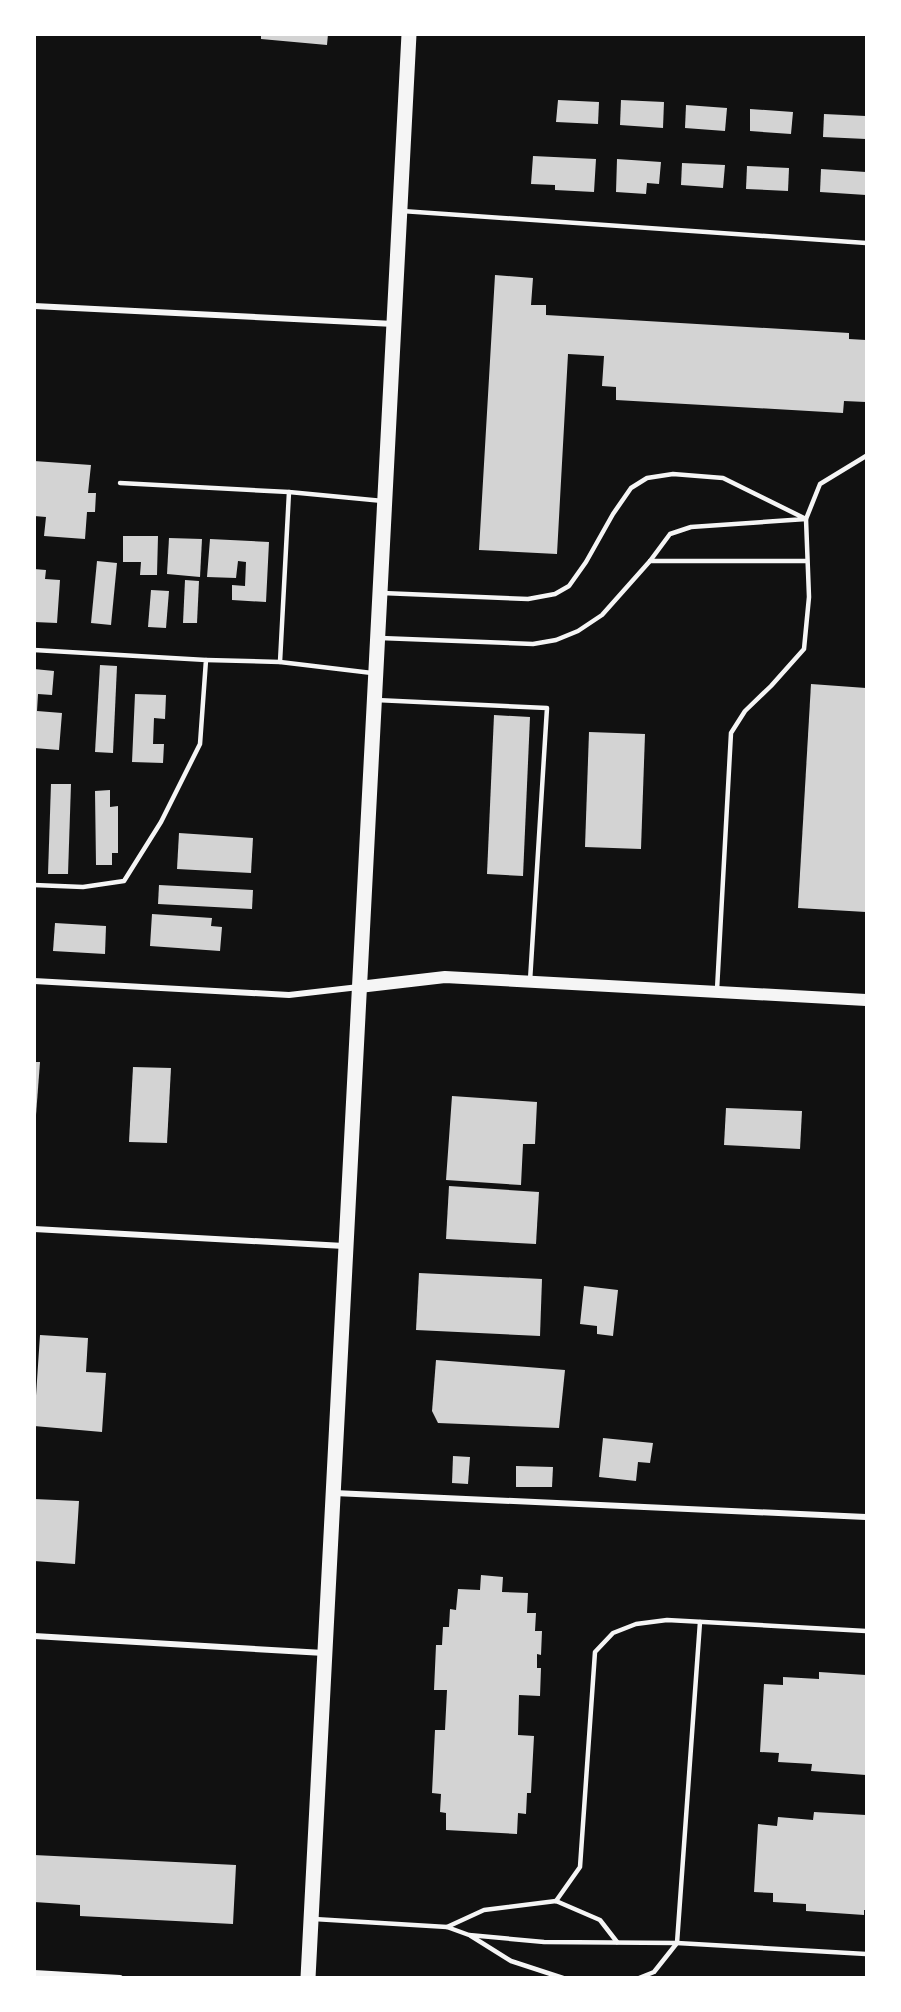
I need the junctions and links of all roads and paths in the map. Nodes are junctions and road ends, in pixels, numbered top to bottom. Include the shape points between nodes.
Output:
1 (409, 34) edge
2 (400, 211) junction
3 (867, 243) edge
4 (34, 306) edge
5 (395, 324) junction
6 (867, 456) edge
7 (120, 483) dead end
8 (289, 492) junction
9 (385, 501) junction
10 (806, 519) junction
11 (650, 561) junction
12 (807, 561) junction
13 (380, 593) junction
14 (377, 638) junction
15 (34, 650) edge
16 (206, 660) junction
17 (280, 662) junction
18 (375, 673) junction
19 (373, 700) junction
20 (34, 885) edge
21 (34, 981) edge
22 (530, 982) junction
23 (359, 987) junction
24 (717, 991) junction
25 (867, 1000) edge
26 (34, 1229) edge
27 (345, 1246) junction
28 (333, 1493) junction
29 (867, 1517) edge
30 (700, 1622) junction
31 (867, 1631) edge
32 (34, 1636) edge
33 (325, 1653) junction
34 (556, 1901) junction
35 (311, 1919) junction
36 (447, 1927) junction
37 (469, 1935) junction
38 (617, 1942) junction
39 (676, 1943) junction
40 (867, 1954) edge
41 (34, 1973) edge
42 (120, 1977) edge
43 (308, 1977) edge
44 (563, 1977) edge
45 (639, 1977) edge

1 - 2 main road
2 - 3 lane
2 - 5 main road
4 - 5 street
5 - 9 main road
6 - 10 lane via 820,484
7 - 8 lane
8 - 9 lane
8 - 17 lane
9 - 13 main road
10 - 11 lane via 691,527 670,534
10 - 12 lane
10 - 13 lane via 723,478 673,474 646,478 631,488 569,586 555,594 528,599
11 - 12 lane
11 - 14 lane via 602,615 556,640 498,644
12 - 24 lane via 809,597 804,649 745,711 731,733
13 - 14 main road
14 - 18 main road
15 - 16 lane
16 - 17 lane
16 - 20 lane via 200,744 161,822 124,881 83,887
17 - 18 lane
18 - 19 main road
19 - 22 lane via 547,708
19 - 23 main road
21 - 23 street via 289,995
22 - 23 main road via 445,977
22 - 24 main road
23 - 27 main road
24 - 25 main road
26 - 27 street
27 - 28 main road
28 - 29 street
28 - 33 main road
30 - 31 lane
30 - 34 lane via 667,1620 636,1624 612,1633 595,1652 580,1868
30 - 39 lane
32 - 33 street
33 - 35 main road
34 - 36 lane via 484,1910
34 - 38 lane via 600,1920
35 - 36 lane
35 - 43 main road
36 - 37 lane
37 - 38 lane via 544,1942
37 - 44 lane via 511,1961
38 - 39 lane
39 - 40 lane
39 - 45 lane via 654,1972
41 - 42 street

